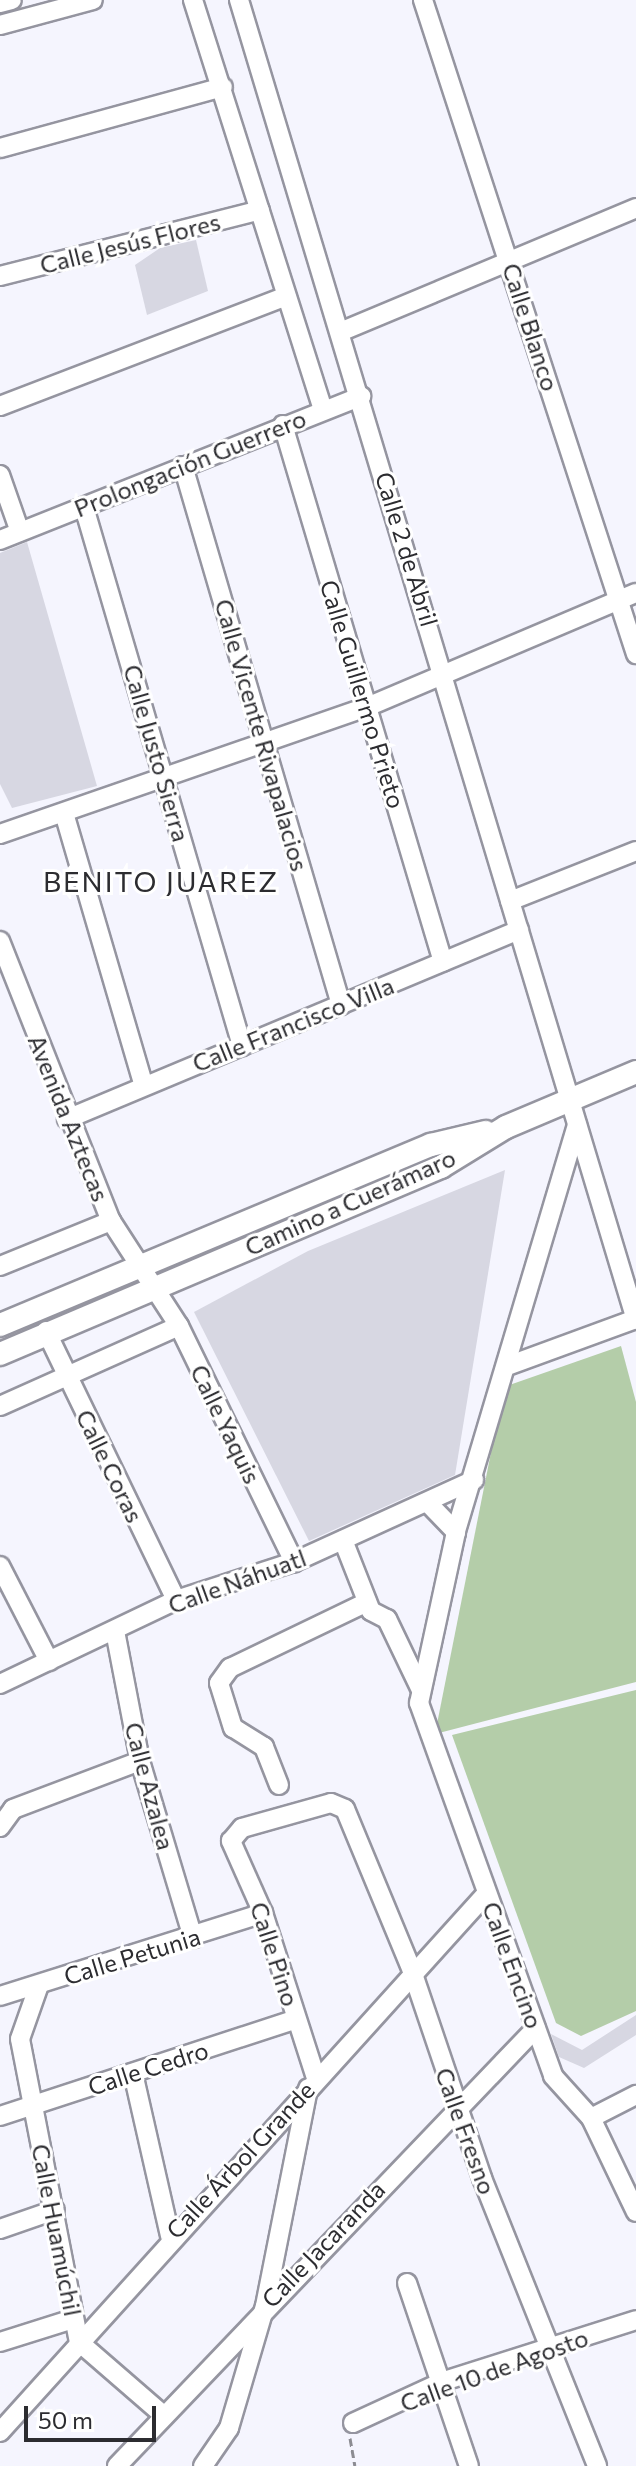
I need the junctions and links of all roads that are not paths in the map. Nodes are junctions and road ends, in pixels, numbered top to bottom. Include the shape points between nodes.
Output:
1 (12, 0) edge
2 (93, 0) edge
3 (193, 0) edge
4 (239, 0) edge
5 (423, 0) edge
6 (0, 3) edge
7 (0, 25) edge
8 (223, 87) junction
9 (0, 148) edge
10 (636, 208) edge
11 (260, 210) junction
12 (509, 261) junction
13 (0, 276) edge
14 (286, 296) junction
15 (340, 332) junction
16 (361, 396) junction
17 (0, 406) edge
18 (323, 410) junction
19 (283, 425) junction
20 (183, 466) junction
21 (0, 475) edge
22 (84, 507) junction
23 (20, 532) junction
24 (0, 540) edge
25 (628, 597) edge
26 (636, 654) edge
27 (446, 677) junction
28 (367, 707) junction
29 (265, 744) junction
30 (166, 779) junction
31 (64, 813) junction
32 (0, 834) edge
33 (636, 851) edge
34 (510, 901) junction
35 (519, 930) junction
36 (0, 941) edge
37 (443, 962) junction
38 (341, 1005) junction
39 (242, 1046) junction
40 (636, 1072) edge
41 (144, 1086) junction
42 (570, 1099) junction
43 (67, 1119) junction
44 (577, 1125) junction
45 (506, 1127) junction
46 (111, 1221) junction
47 (0, 1266) edge
48 (139, 1267) junction
49 (155, 1287) junction
50 (636, 1319) edge
51 (0, 1325) edge
52 (179, 1326) junction
53 (46, 1331) junction
54 (2, 1346) edge
55 (510, 1365) junction
56 (64, 1374) junction
57 (0, 1406) edge
58 (474, 1480) junction
59 (427, 1502) junction
60 (456, 1532) junction
61 (343, 1540) junction
62 (294, 1562) junction
63 (0, 1566) edge
64 (176, 1600) junction
65 (367, 1602) junction
66 (115, 1631) junction
67 (49, 1661) junction
68 (0, 1684) edge
69 (420, 1696) junction
70 (140, 1761) junction
71 (279, 1785) dead end
72 (331, 1803) joint
73 (0, 1827) edge
74 (486, 1894) junction
75 (263, 1913) junction
76 (193, 1938) junction
77 (412, 1971) junction
78 (39, 1985) junction
79 (0, 1996) edge
80 (296, 2019) junction
81 (536, 2028) junction
82 (133, 2073) junction
83 (312, 2083) junction
84 (636, 2095) edge
85 (32, 2106) junction
86 (455, 2106) junction
87 (0, 2116) edge
88 (591, 2118) junction
89 (55, 2210) junction
90 (636, 2212) edge
91 (0, 2229) edge
92 (170, 2236) junction
93 (407, 2283) dead end
94 (265, 2306) junction
95 (73, 2319) junction
96 (636, 2320) edge
97 (0, 2342) edge
98 (79, 2342) junction
99 (553, 2347) junction
100 (444, 2381) junction
101 (161, 2413) junction
102 (353, 2423) road end
103 (0, 2432) edge
104 (117, 2466) edge
105 (203, 2466) edge
106 (469, 2466) edge
107 (597, 2466) edge

1 - 6 street
2 - 7 street
3 - 8 street
4 - 15 street, Calle 2 de Abril
5 - 12 street, Calle Blanco
8 - 9 street
8 - 11 street
10 - 12 street
11 - 13 street, Calle Jesús Flores
11 - 14 street
12 - 15 street
12 - 25 street, Calle Blanco
14 - 17 street
14 - 18 street
15 - 16 street, Calle 2 de Abril
16 - 18 street, Prolongación Guerrero
16 - 27 street, Calle 2 de Abril
18 - 19 street, Prolongación Guerrero
19 - 20 street, Prolongación Guerrero
19 - 28 street, Calle Guillermo Prieto
20 - 22 street, Prolongación Guerrero
20 - 29 street, Calle Vicente Rivapalacios
21 - 23 street
22 - 23 street, Prolongación Guerrero
22 - 30 street, Calle Justo Sierra
23 - 24 street, Prolongación Guerrero
25 - 26 street, Calle Blanco
25 - 27 street
27 - 28 street
27 - 34 street, Calle 2 de Abril
28 - 29 street
28 - 37 street, Calle Guillermo Prieto
29 - 30 street
29 - 38 street, Calle Vicente Rivapalacios
30 - 31 street
30 - 39 street, Calle Justo Sierra
31 - 32 street
31 - 41 street
33 - 34 street
34 - 35 street, Calle 2 de Abril
35 - 37 street, Calle Francisco Villa
35 - 42 street, Calle 2 de Abril
36 - 43 street, Avenida Aztecas
37 - 38 street, Calle Francisco Villa
38 - 39 street, Calle Francisco Villa
39 - 41 street, Calle Francisco Villa
40 - 42 main road
41 - 43 street, Calle Francisco Villa
42 - 44 street, Calle 2 de Abril
42 - 45 main road
43 - 46 street, Avenida Aztecas
44 - 50 street, Calle 2 de Abril
44 - 55 street
45 - 48 main road, Camino a Cuerámaro via 431,1145
45 - 49 main road, Camino a Cuerámaro via 441,1167
46 - 47 street
46 - 48 street, Avenida Aztecas
48 - 49 street, Avenida Aztecas
48 - 51 main road, Camino a Cuerámaro
49 - 52 street, Calle Yaquis
49 - 53 main road, Camino a Cuerámaro
50 - 55 street
52 - 56 street
52 - 62 street, Calle Yaquis
53 - 54 main road, Camino a Cuerámaro
53 - 56 street, Calle Coras
55 - 58 street
56 - 57 street
56 - 64 street, Calle Coras
58 - 59 street, Calle Náhuatl
58 - 60 street
59 - 60 street
59 - 61 street, Calle Náhuatl
60 - 69 street
61 - 62 street, Calle Náhuatl
61 - 65 street, Calle Encino
62 - 64 street, Calle Náhuatl
63 - 67 street
64 - 66 street, Calle Náhuatl
65 - 69 street, Calle Encino via 387,1619
65 - 71 street via 230,1668 219,1683 233,1728 264,1747
66 - 67 street, Calle Náhuatl
66 - 70 street, Calle Azalea
67 - 68 street, Calle Náhuatl
69 - 74 street, Calle Encino
70 - 73 street via 13,1809
70 - 76 street, Calle Azalea
72 - 75 street, Calle Pino via 233,1832
72 - 77 street, Calle Fresno via 345,1809
74 - 77 street, Calle Árbol Grande
74 - 81 street, Calle Encino
75 - 76 street, Calle Petunia
75 - 80 street, Calle Pino
76 - 78 street, Calle Petunia
77 - 83 street, Calle Árbol Grande
77 - 86 street, Calle Fresno
78 - 79 street, Calle Petunia
78 - 85 street, Calle Huamúchil via 20,2039
80 - 82 street, Calle Cedro
80 - 83 street, Calle Pino
81 - 86 street, Calle Jacaranda
81 - 88 street, Calle Encino via 553,2076
82 - 85 street, Calle Cedro
82 - 92 street
83 - 92 street, Calle Árbol Grande
83 - 94 street
84 - 88 street
85 - 87 street, Calle Cedro
85 - 89 street, Calle Huamúchil
86 - 94 street, Calle Jacaranda
86 - 99 street, Calle Fresno
88 - 90 street, Calle Encino
89 - 91 street
89 - 95 street, Calle Huamúchil
92 - 98 street, Calle Árbol Grande
93 - 100 street
94 - 101 street, Calle Jacaranda
94 - 105 street via 229,2428
95 - 97 street
95 - 98 street, Calle Huamúchil
96 - 99 street, Calle 10 de Agosto
98 - 101 street, Calle Huamúchil
98 - 103 street, Calle Árbol Grande
99 - 100 street, Calle 10 de Agosto
99 - 107 street, Calle Fresno
100 - 102 street, Calle 10 de Agosto
100 - 106 street
101 - 104 street, Calle Jacaranda

